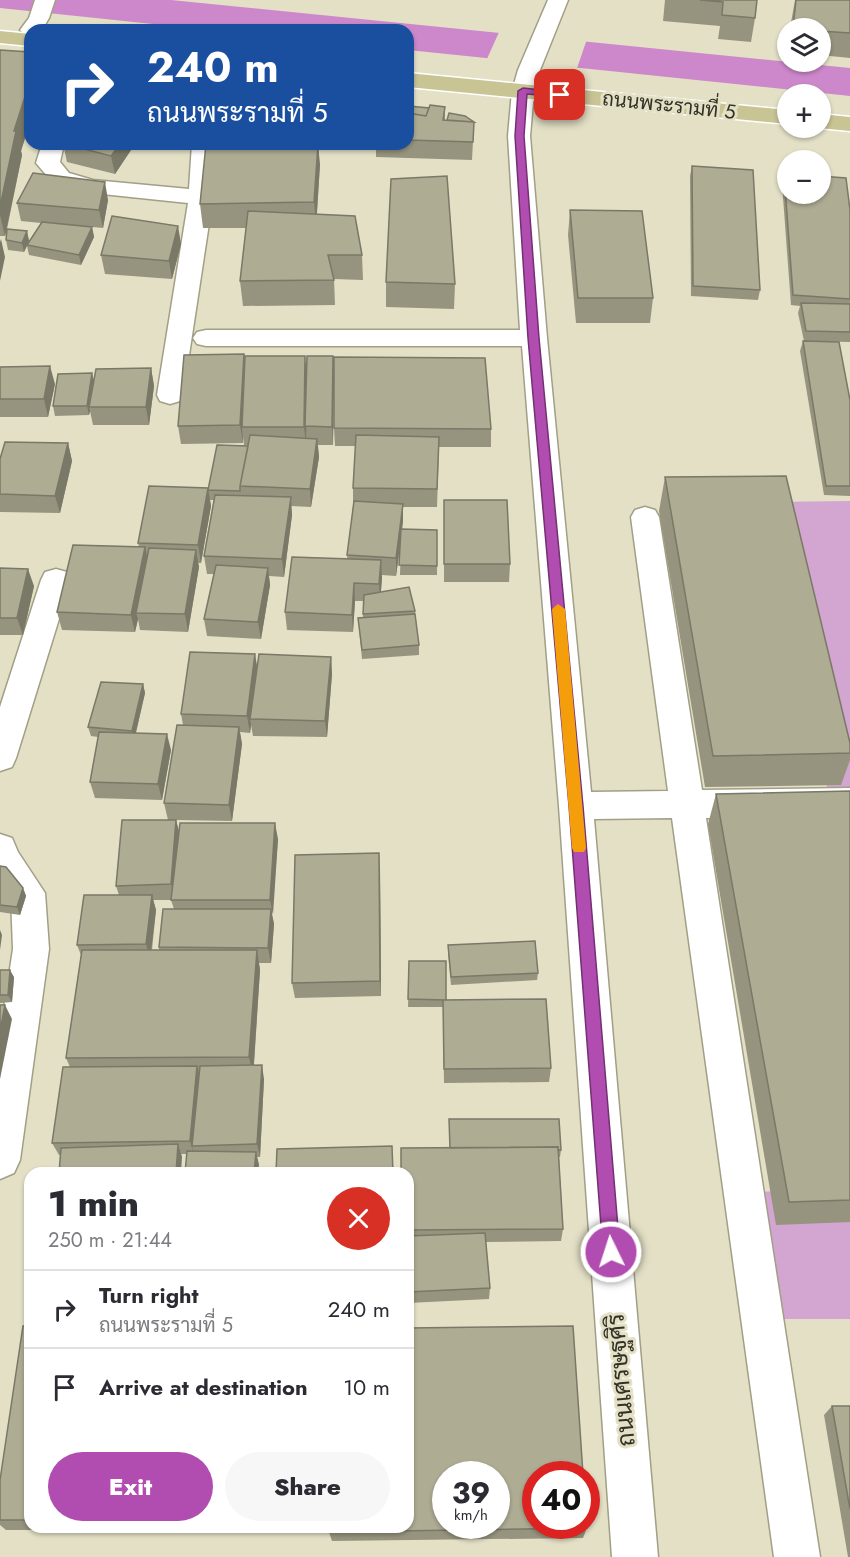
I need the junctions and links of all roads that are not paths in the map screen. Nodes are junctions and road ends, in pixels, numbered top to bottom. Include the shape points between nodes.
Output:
1 (558, 0) edge
2 (24, 29) edge
3 (0, 37) edge
4 (414, 80) edge
5 (526, 80) junction
6 (777, 115) edge
7 (831, 122) edge
8 (850, 124) edge
9 (51, 150) edge
10 (202, 150) edge
11 (201, 197) junction
12 (206, 338) dead end
13 (534, 338) junction
14 (170, 395) dead end
15 (645, 517) dead end
16 (56, 580) dead end
17 (0, 758) edge
18 (850, 802) edge
19 (687, 804) junction
20 (576, 806) junction
21 (0, 848) edge
22 (0, 1160) edge
23 (636, 1557) edge
24 (797, 1557) edge

1 - 5 street, ถนนเศรษฐศิริ
2 - 3 main road
4 - 5 main road, ถนนพระรามที่ 5
5 - 6 main road, ถนนพระรามที่ 5
5 - 13 street, ถนนเศรษฐศิริ via 519,136
7 - 8 main road
9 - 11 street via 48,162 60,178 91,186
10 - 11 street
11 - 14 street
12 - 13 street
13 - 20 street, ถนนเศรษฐศิริ
15 - 19 street
16 - 17 street
18 - 19 street
19 - 20 street
19 - 24 street
20 - 23 street, ถนนเศรษฐศิริ
21 - 22 street via 2,857 28,893 31,949

